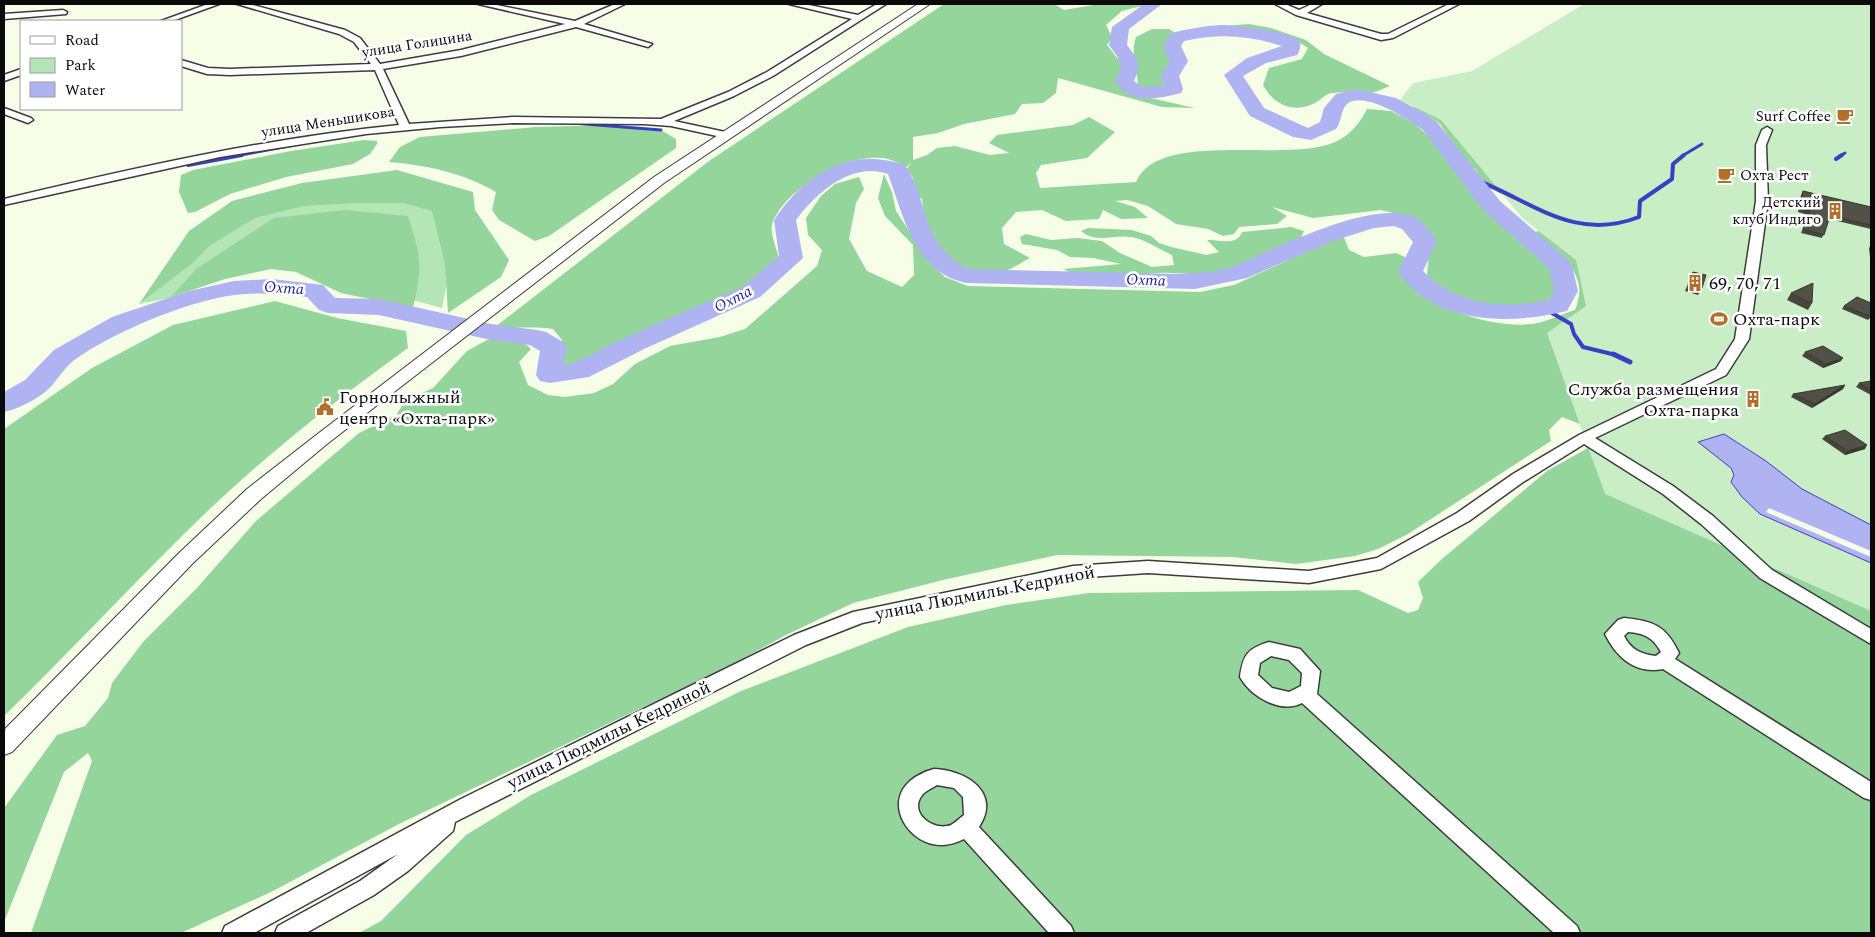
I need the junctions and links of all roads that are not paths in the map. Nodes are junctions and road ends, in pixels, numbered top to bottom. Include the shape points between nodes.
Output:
1 (215, 4) edge
2 (241, 4) edge
3 (482, 4) edge
4 (621, 4) edge
5 (793, 4) edge
6 (882, 4) edge
7 (925, 4) edge
8 (1279, 4) edge
9 (1318, 4) edge
10 (1455, 4) edge
11 (65, 8) edge
12 (1299, 13) junction
13 (4, 17) edge
14 (860, 18) junction
15 (168, 20) edge
16 (576, 24) junction
17 (648, 44) dead end
18 (182, 63) edge
19 (378, 67) junction
20 (20, 72) edge
21 (4, 78) edge
22 (4, 111) edge
23 (28, 120) dead end
24 (662, 122) junction
25 (405, 126) junction
26 (1767, 130) dead end
27 (726, 135) junction
28 (4, 202) edge
29 (496, 306) joint
30 (1584, 438) junction
31 (1871, 637) edge
32 (1662, 660) dead end
33 (1304, 693) dead end
34 (4, 745) edge
35 (1871, 792) edge
36 (468, 805) junction
37 (967, 828) dead end
38 (233, 933) edge
39 (286, 933) edge
40 (1063, 933) edge
41 (1569, 933) edge

1 - 15 street
2 - 19 street via 342,32 357,40
3 - 16 street
4 - 16 street, улица Голицина
5 - 14 street
6 - 14 street
7 - 27 street
8 - 12 street
9 - 12 street
10 - 12 street via 1390,36 1381,37
11 - 13 street
14 - 24 street via 732,94
16 - 17 street
16 - 19 street, улица Голицина via 461,53
18 - 19 street, улица Голицина via 217,72
19 - 25 street
20 - 21 street
22 - 23 street
24 - 25 street, улица Меньшикова via 529,118
24 - 27 street
25 - 28 street, улица Меньшикова via 231,153
26 - 30 street, улица Людмилы Кедриной via 1761,145 1762,202 1741,342 1721,372 1677,396 1613,422
27 - 29 street via 659,180
29 - 34 street via 254,494 185,559
30 - 31 street via 1668,490 1707,520 1766,574
30 - 36 street, улица Людмилы Кедриной via 1518,478 1463,517 1381,562 1310,577 1148,567 1073,572 859,618 800,640
32 - 35 street
33 - 41 street
36 - 38 street, улица Людмилы Кедриной
36 - 39 street, улица Людмилы Кедриной via 401,864 366,888
37 - 40 street

